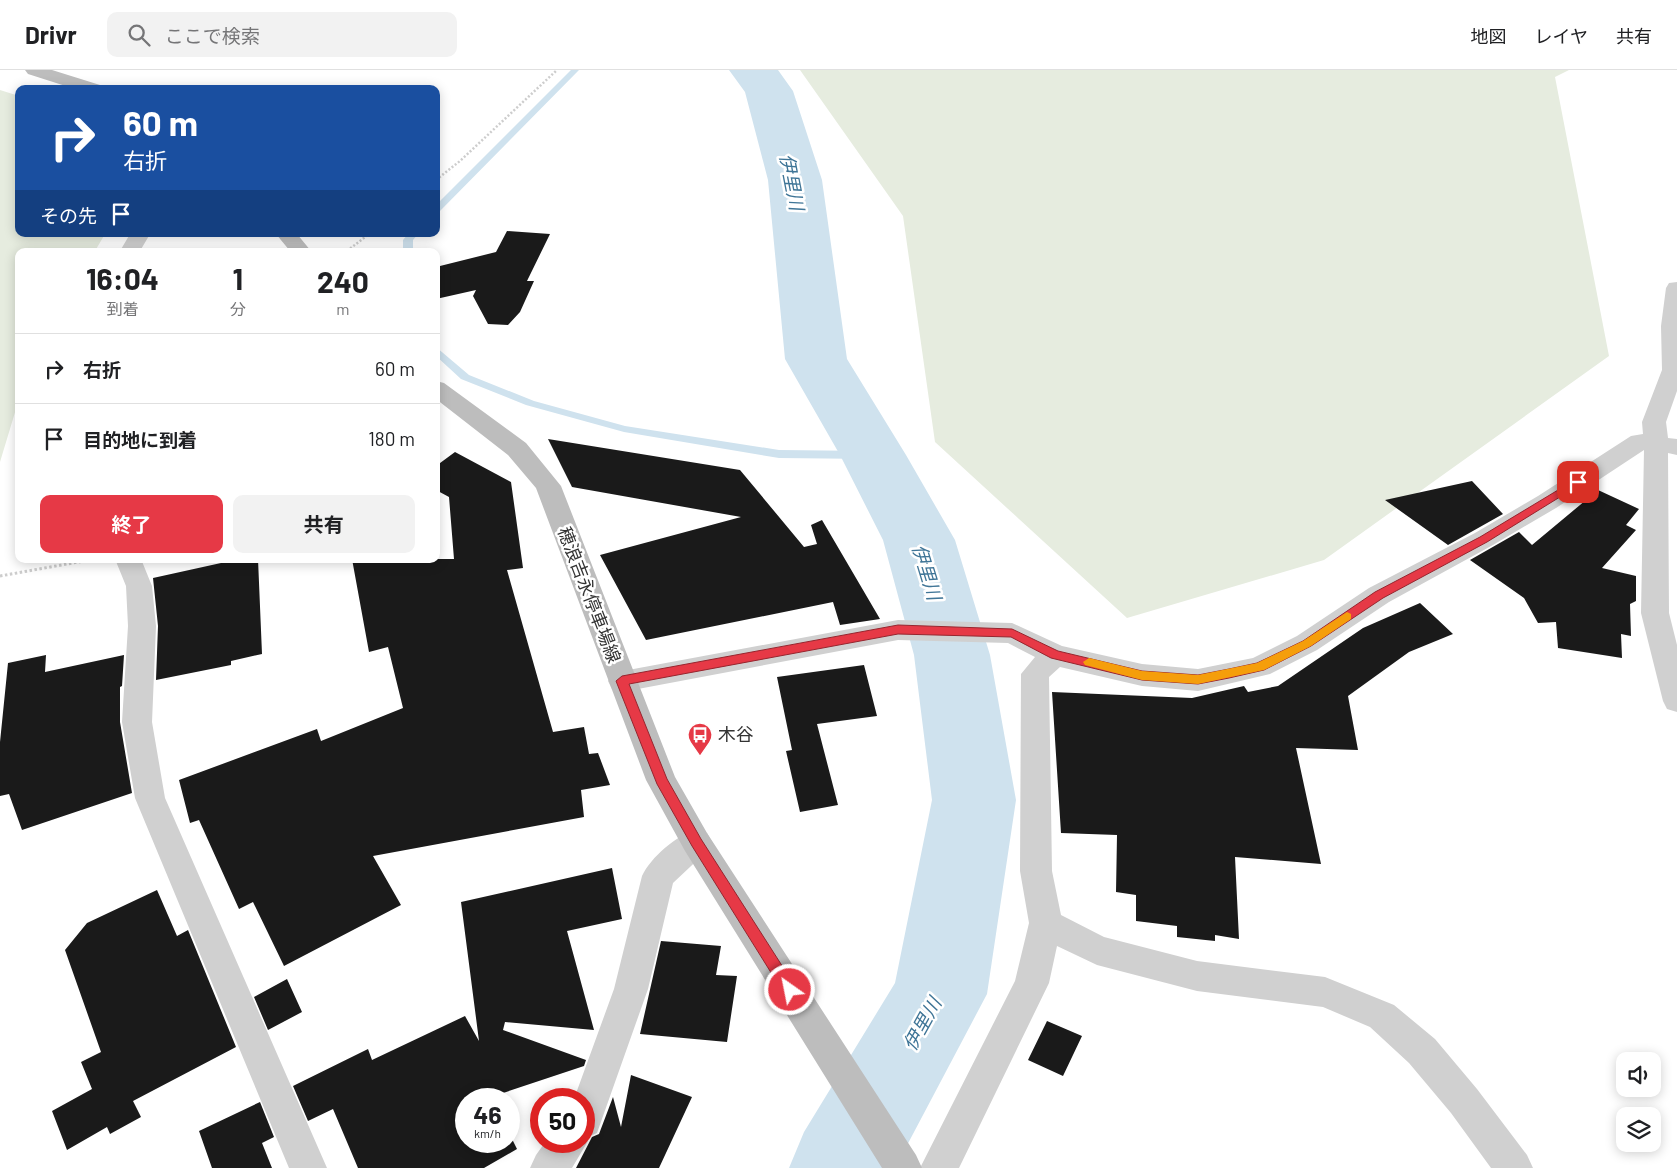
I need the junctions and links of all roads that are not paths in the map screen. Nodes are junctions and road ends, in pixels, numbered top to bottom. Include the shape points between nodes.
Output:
1 (34, 70) edge
2 (81, 85) edge
3 (138, 237) edge
4 (289, 237) edge
5 (132, 248) edge
6 (299, 248) edge
7 (1677, 288) edge
8 (1675, 369) edge
9 (440, 391) edge
10 (1664, 444) edge
11 (130, 563) edge
12 (1055, 655) junction
13 (622, 681) junction
14 (1677, 701) edge
15 (696, 842) junction
16 (1046, 923) junction
17 (595, 1090) edge
18 (560, 1153) edge
19 (308, 1168) edge
20 (549, 1168) edge
21 (903, 1168) edge
22 (939, 1168) edge
23 (1514, 1168) edge

1 - 2 main road
3 - 5 street
4 - 6 main road
7 - 8 street via 1672,326
8 - 10 street via 1654,422
9 - 13 main road, 穂浪吉永停車場線 via 517,449 548,486
10 - 12 street via 1640,441 1484,540 1379,595 1307,644 1260,667 1198,680 1142,676
10 - 14 street via 1655,613
11 - 19 street via 139,586 142,626 137,722 150,798
12 - 13 street via 1012,633 898,630
12 - 16 street via 1035,674 1036,871
13 - 15 main road, 穂浪吉永停車場線 via 661,780
15 - 17 street via 658,876 631,989
15 - 21 main road, 穂浪吉永停車場線
16 - 22 street via 1032,983
16 - 23 street via 1097,950 1197,976 1325,992 1382,1016 1428,1058
18 - 20 street

